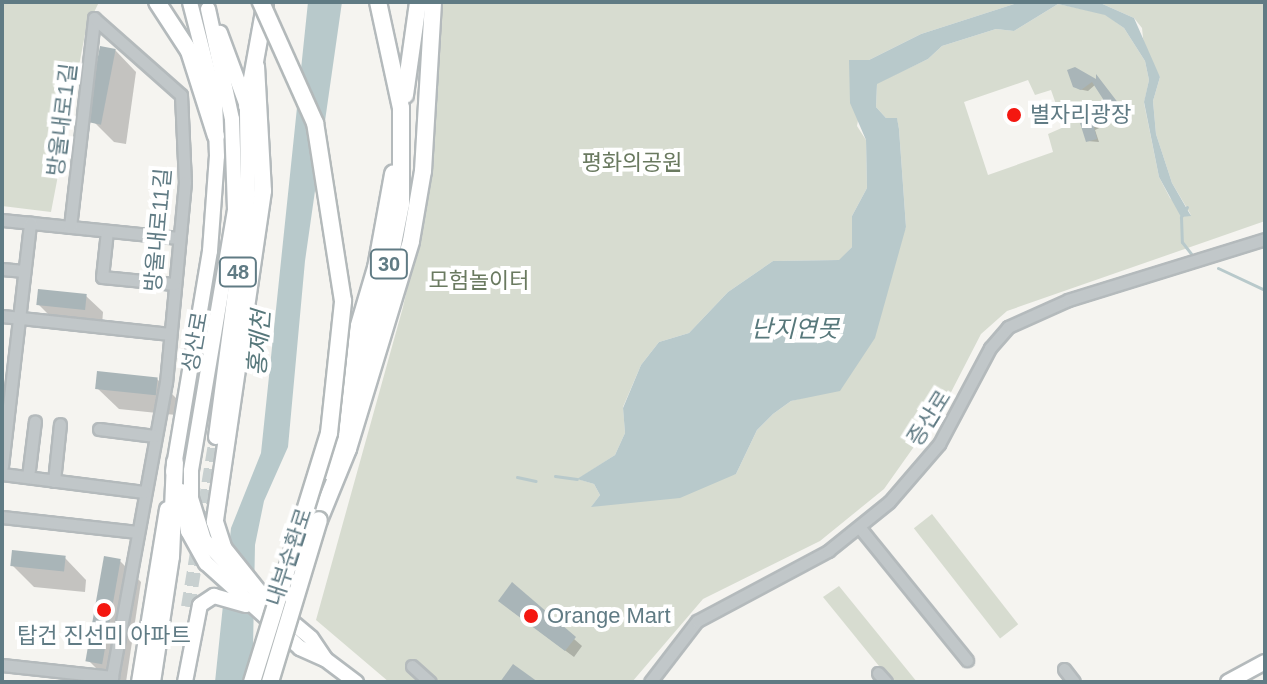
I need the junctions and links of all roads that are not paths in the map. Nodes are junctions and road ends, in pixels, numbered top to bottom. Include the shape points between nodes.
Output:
1 (157, 2) edge
2 (190, 2) edge
3 (263, 2) edge
4 (378, 2) edge
5 (418, 2) edge
6 (433, 2) edge
7 (206, 6) edge
8 (94, 18) joint
9 (256, 66) junction
10 (247, 106) junction
11 (216, 136) junction
12 (2, 220) edge
13 (30, 223) junction
14 (70, 227) junction
15 (107, 231) junction
16 (178, 238) junction
17 (1265, 239) edge
18 (2, 269) edge
19 (24, 271) junction
20 (174, 284) junction
21 (2, 316) edge
22 (19, 318) junction
23 (170, 334) junction
24 (8, 363) edge
25 (187, 383) junction
26 (35, 421) dead end
27 (60, 424) dead end
28 (99, 429) dead end
29 (329, 433) junction
30 (155, 436) junction
31 (216, 437) tunnel mouth
32 (175, 462) junction
33 (2, 466) edge
34 (2, 474) edge
35 (28, 477) junction
36 (54, 481) junction
37 (144, 492) junction
38 (2, 517) edge
39 (319, 520) junction
40 (860, 528) junction
41 (137, 532) junction
42 (212, 551) junction
43 (194, 606) junction
44 (264, 607) junction
45 (967, 660) dead end
46 (1265, 662) edge
47 (2, 665) edge
48 (412, 666) dead end
49 (1064, 669) dead end
50 (82, 678) edge
51 (111, 679) edge
52 (654, 680) edge
53 (139, 682) edge
54 (152, 682) edge
55 (176, 682) edge
56 (185, 682) edge
57 (252, 682) edge
58 (270, 682) edge
59 (356, 682) edge
60 (430, 682) edge
61 (1074, 682) edge
62 (1228, 682) edge

1 - 11 highway via 189,51
2 - 11 main road, 성산로 / 48 via 215,99
3 - 9 highway
3 - 29 highway, 30, bridge via 315,123 341,262 343,301
4 - 39 highway, 30 via 401,108 401,204 387,274
5 - 29 highway, bridge via 376,268
6 - 39 highway via 423,171 388,323
7 - 10 main road, 성산로 / 48
7 - 42 main road via 229,96 235,145 233,224 191,471 197,526
8 - 14 street, 방울내로1길
8 - 16 street, 방울내로11길 via 181,95 185,182
9 - 10 highway
9 - 42 highway via 263,191
10 - 31 main road, 성산로 / 48 via 248,194
11 - 25 main road, 성산로 / 48 via 210,251
12 - 13 street
13 - 14 street
13 - 19 street
14 - 15 street
15 - 16 street
15 - 20 street via 102,277
16 - 20 street, 방울내로11길
17 - 40 street, 증산로 via 1068,300 1008,327 990,348 939,444 914,477
18 - 19 street
19 - 22 street
20 - 23 street, 방울내로11길
21 - 22 street
22 - 23 street
22 - 24 street
23 - 30 street, 방울내로11길
24 - 33 street
25 - 32 main road, 성산로 / 48
25 - 42 main road via 184,518
26 - 35 street
27 - 36 street
28 - 30 street
29 - 57 highway, 내부순환로 / 30, bridge
30 - 37 street, 방울내로11길
32 - 53 main road, 성산로 / 48
32 - 54 highway via 171,557
34 - 35 street
35 - 36 street
36 - 37 street
37 - 41 street, 방울내로11길
38 - 41 street
39 - 58 highway, 내부순환로 / 30, bridge
40 - 45 street
40 - 52 street, 증산로 via 697,621
41 - 51 street, 방울내로11길
42 - 44 highway
42 - 44 main road
43 - 44 main road via 222,597
43 - 55 main road
43 - 56 main road
44 - 59 main road, bridge via 311,638 325,659
46 - 62 main road
47 - 50 street
48 - 60 street
49 - 61 street
50 - 51 street

